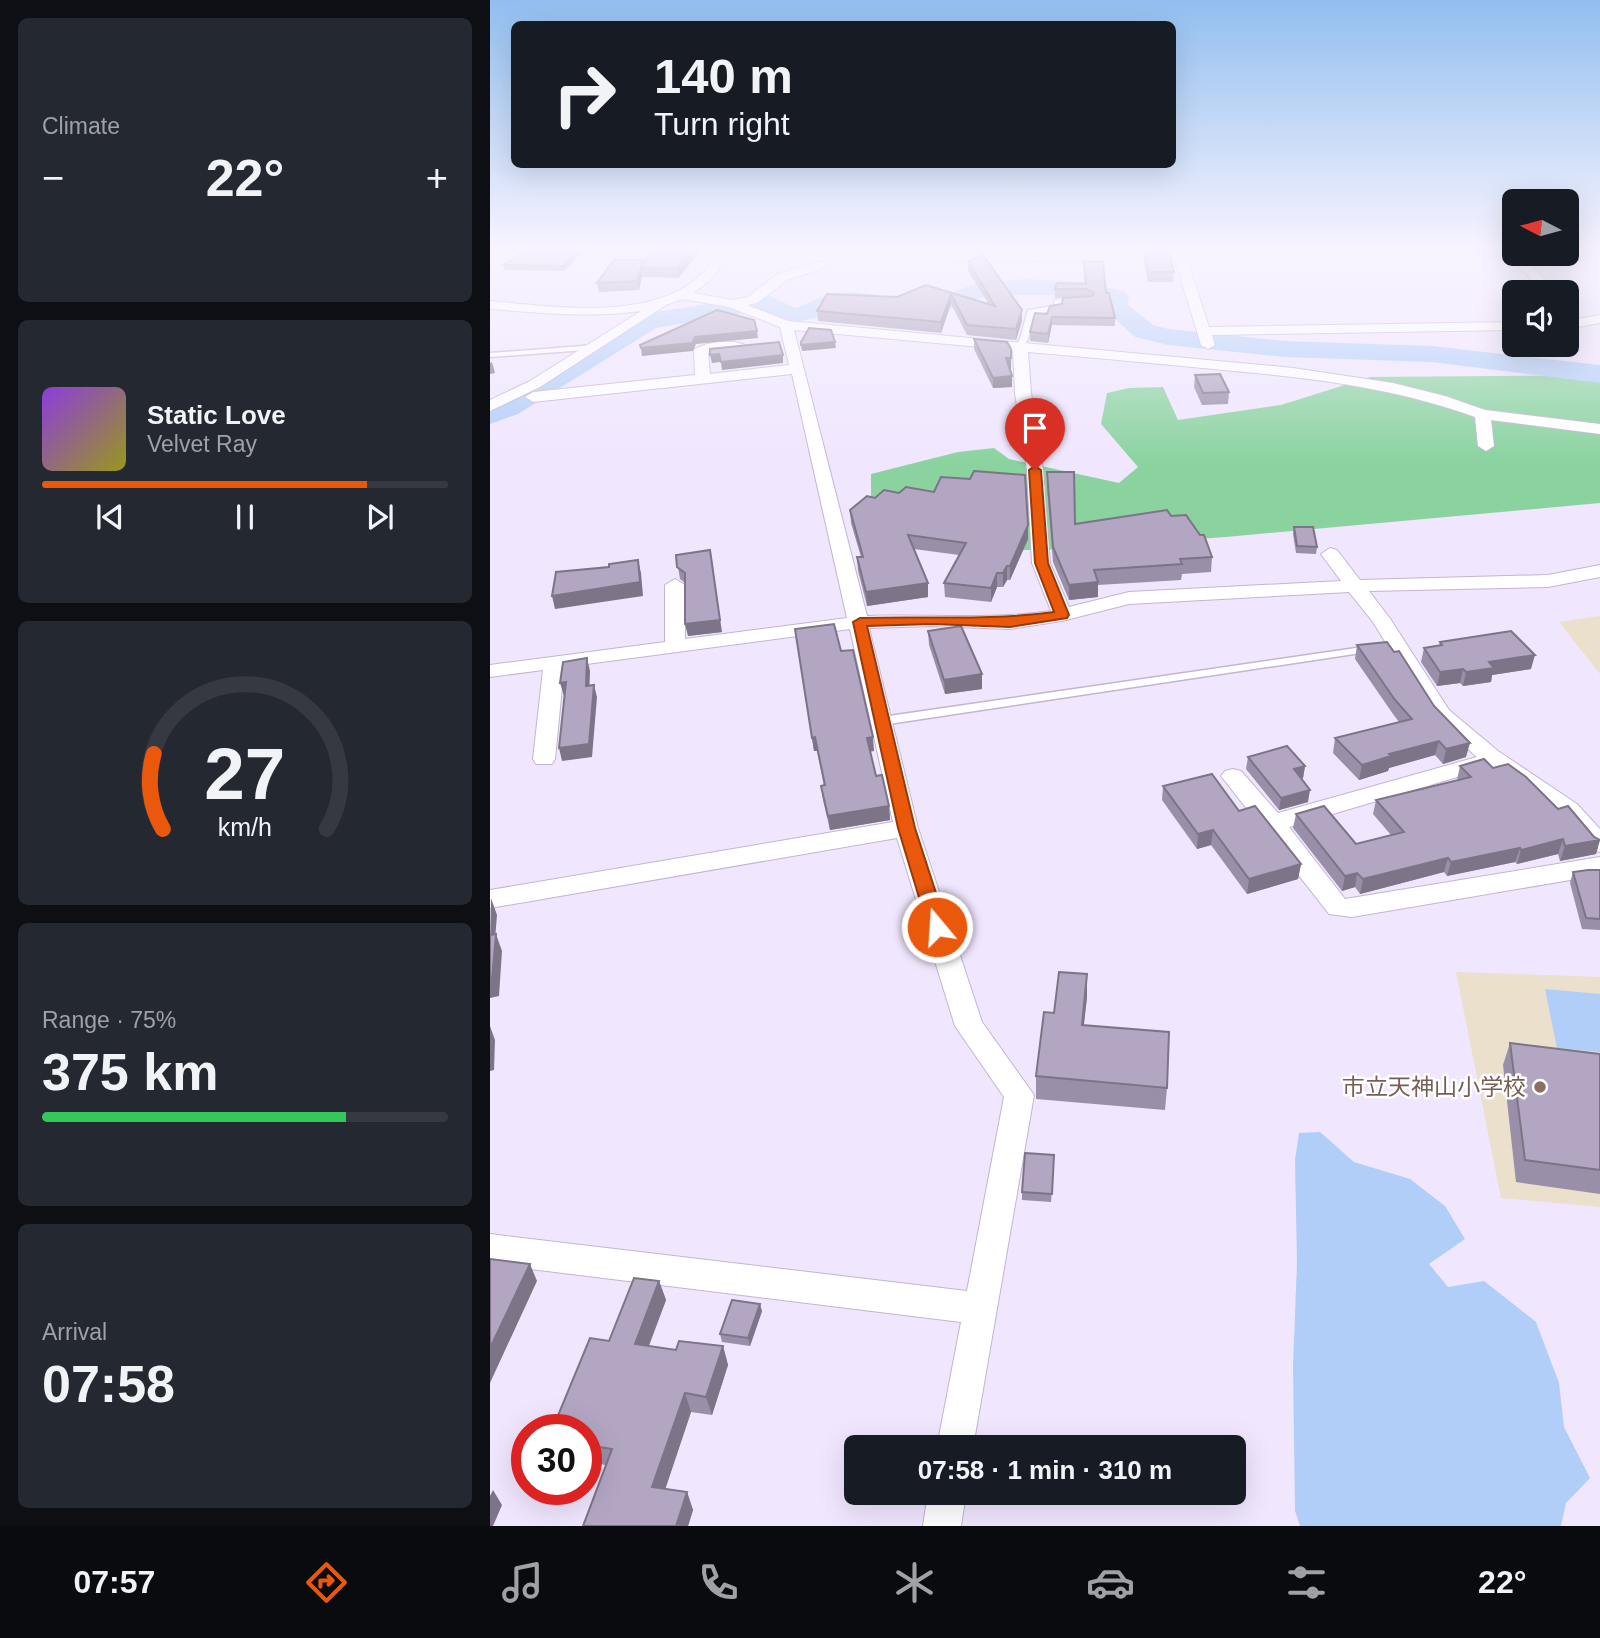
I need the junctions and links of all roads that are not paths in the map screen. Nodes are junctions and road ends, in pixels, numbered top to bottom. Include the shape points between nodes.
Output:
1 (635, 320) edge
2 (774, 320) edge
3 (1029, 320) edge
4 (1201, 320) edge
5 (786, 325) junction
6 (1502, 326) edge
7 (1207, 338) junction
8 (752, 345) edge
9 (1020, 345) junction
10 (596, 346) junction
11 (490, 355) edge
12 (1215, 365) junction
13 (797, 369) junction
14 (703, 379) junction
15 (533, 397) dead end
16 (490, 407) edge
17 (1482, 414) junction
18 (1600, 429) edge
19 (1486, 446) dead end
20 (1330, 554) dead end
21 (1600, 570) edge
22 (676, 585) dead end
23 (1353, 586) junction
24 (1062, 615) junction
25 (860, 622) junction
26 (1397, 645) junction
27 (675, 646) junction
28 (554, 662) junction
29 (490, 671) edge
30 (882, 721) junction
31 (544, 759) dead end
32 (1495, 759) junction
33 (1233, 776) dead end
34 (1273, 823) junction
35 (906, 828) junction
36 (1600, 844) edge
37 (1600, 866) edge
38 (490, 899) edge
39 (490, 1249) edge
40 (979, 1308) junction
41 (957, 1435) edge
42 (945, 1505) edge
43 (942, 1526) edge

1 - 10 street
2 - 5 street
3 - 9 lane
4 - 7 street
5 - 9 street
5 - 13 street via 784,342
6 - 7 street
7 - 12 street
8 - 14 street via 701,350
9 - 12 street
9 - 24 street via 1041,563
10 - 11 lane
10 - 16 street
12 - 17 street via 1393,388
13 - 14 street
13 - 25 street
14 - 15 street
17 - 18 street
17 - 19 street
20 - 23 street
21 - 23 street via 1548,581
22 - 27 street
23 - 24 street via 1129,598
23 - 26 street
24 - 25 street via 1010,623
25 - 27 street
25 - 30 street
26 - 30 lane
26 - 32 street via 1441,714
27 - 28 street
28 - 29 street
28 - 31 street
30 - 35 street
32 - 34 street
32 - 36 street via 1569,809
33 - 34 street
34 - 37 street via 1338,908
35 - 38 street
35 - 40 street via 969,1026 1019,1095
39 - 40 street
40 - 41 street
42 - 43 street

